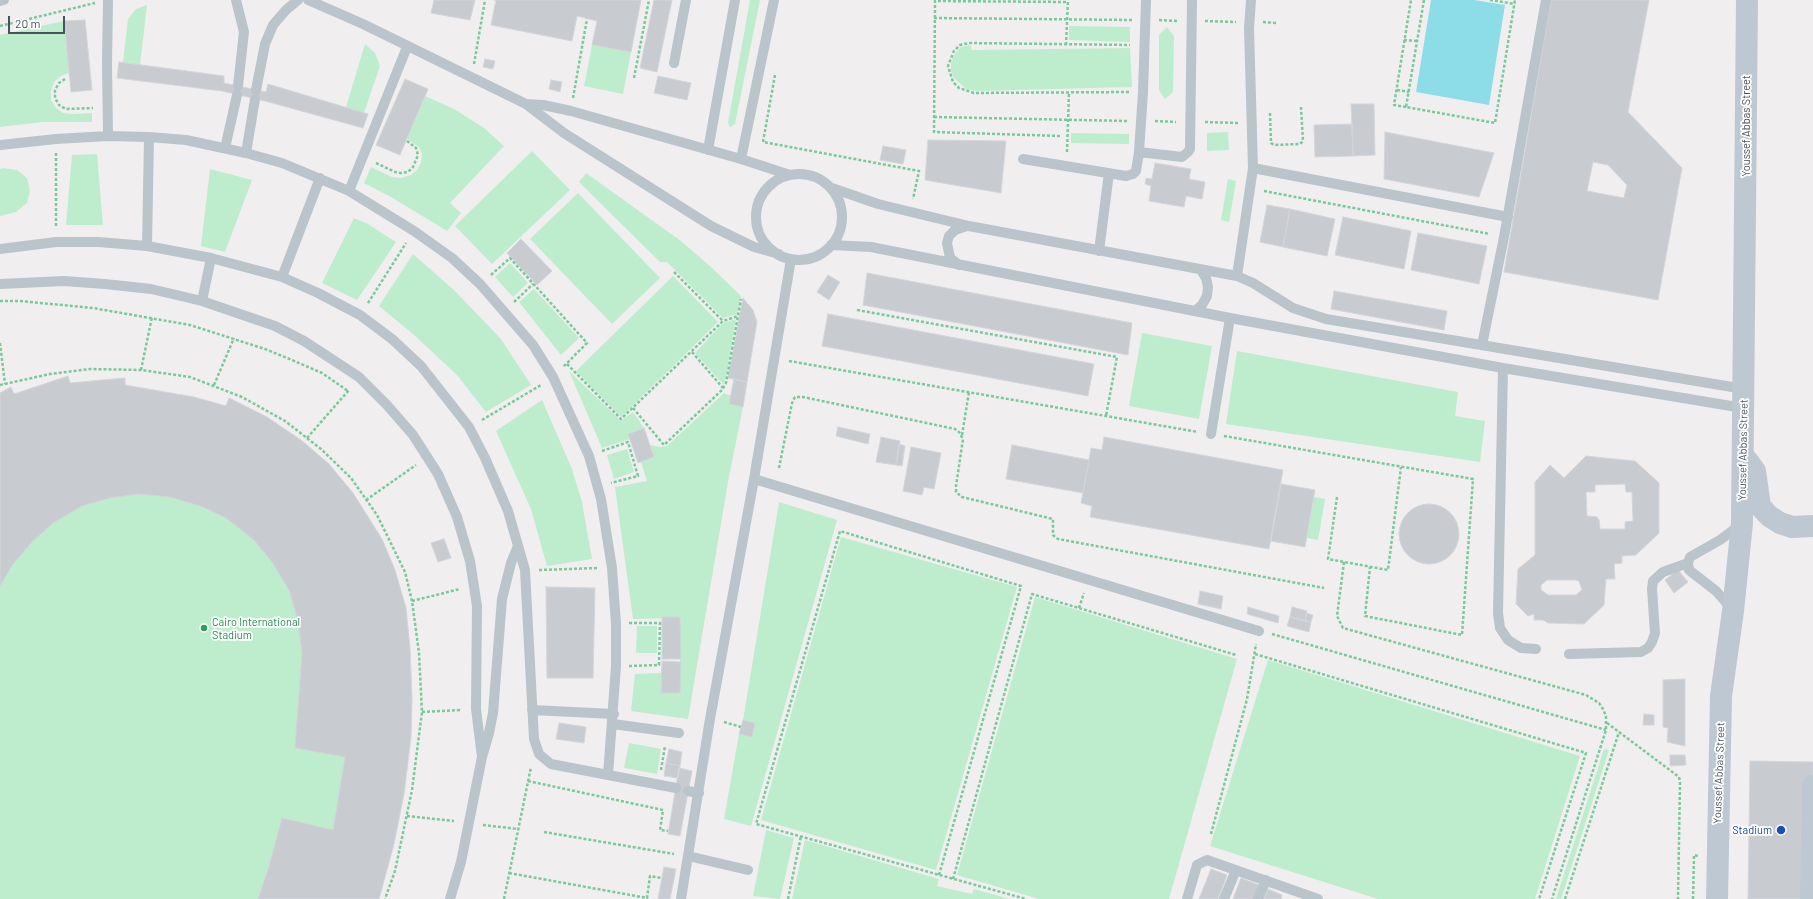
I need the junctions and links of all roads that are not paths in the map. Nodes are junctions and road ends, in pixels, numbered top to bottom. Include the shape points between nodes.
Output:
1 (4, 0) edge
2 (236, 0) edge
3 (298, 0) edge
4 (308, 0) edge
5 (686, 0) edge
6 (735, 0) edge
7 (774, 0) edge
8 (1146, 0) edge
9 (1192, 0) edge
10 (1251, 0) edge
11 (1546, 0) edge
12 (1747, 0) edge
13 (0, 1) edge
14 (104, 1) edge
15 (407, 46) junction
16 (242, 59) junction
17 (260, 63) junction
18 (674, 63) dead end
19 (526, 104) junction
20 (108, 136) junction
21 (149, 137) junction
22 (0, 145) edge
23 (225, 148) junction
24 (708, 150) junction
25 (1139, 152) junction
26 (246, 153) junction
27 (1022, 158) dead end
28 (741, 159) junction
29 (1253, 168) junction
30 (1109, 173) junction
31 (790, 175) junction
32 (320, 178) junction
33 (832, 188) junction
34 (349, 191) junction
35 (1508, 217) junction
36 (969, 226) junction
37 (147, 246) junction
38 (832, 246) junction
39 (0, 249) edge
40 (1099, 251) junction
41 (779, 254) junction
42 (211, 258) junction
43 (791, 259) junction
44 (963, 267) junction
45 (1201, 270) junction
46 (1237, 276) junction
47 (282, 277) junction
48 (0, 284) edge
49 (202, 301) junction
50 (1195, 311) junction
51 (1230, 318) junction
52 (1482, 345) junction
53 (1503, 368) junction
54 (1743, 399) junction
55 (1211, 434) road end
56 (1743, 457) junction
57 (754, 479) junction
58 (1742, 524) junction
59 (1813, 526) edge
60 (518, 546) junction
61 (1688, 563) junction
62 (1733, 611) junction
63 (1259, 631) road end
64 (1536, 649) dead end
65 (1569, 654) dead end
66 (532, 710) junction
67 (613, 719) junction
68 (679, 733) dead end
69 (482, 757) junction
70 (608, 775) junction
71 (1813, 786) edge
72 (676, 788) dead end
73 (688, 791) dead end
74 (699, 793) junction
75 (688, 856) junction
76 (748, 870) dead end
77 (1236, 870) junction
78 (1266, 880) junction
79 (450, 899) edge
80 (681, 899) edge
81 (1187, 899) edge
82 (1224, 899) edge
83 (1258, 899) edge
84 (1318, 899) edge
85 (1717, 899) edge
86 (1811, 899) edge

1 - 13 lane
2 - 16 lane via 244,32
3 - 17 lane via 274,25
4 - 15 lane
5 - 18 lane
6 - 24 lane
7 - 28 lane
8 - 25 lane
9 - 25 lane via 1190,149 1182,157
10 - 29 lane via 1249,28
11 - 35 lane
12 - 54 main road, Youssef Abbas Street
14 - 20 lane
15 - 19 lane
15 - 34 lane
16 - 17 lane
16 - 23 lane
17 - 26 lane
19 - 24 lane via 571,111
19 - 41 lane via 564,132 712,226 754,246
20 - 21 lane
20 - 22 lane
21 - 23 lane via 186,140
21 - 37 lane
23 - 26 lane
24 - 28 lane
25 - 30 lane via 1138,167 1133,174 1126,176
26 - 32 lane via 282,163
27 - 30 lane
28 - 31 lane
29 - 35 lane
29 - 46 lane
30 - 40 lane
31 - 33 lane via 812,176
31 - 41 lane via 778,179 768,188 760,198 756,211 761,236 768,247
32 - 34 lane
32 - 47 lane
33 - 36 lane via 878,204
33 - 38 lane via 839,199 842,223 839,235
34 - 67 lane via 452,258 504,310 533,345 553,377 588,456 607,530 616,624
35 - 52 lane
36 - 40 lane
36 - 44 lane via 954,230 947,243 950,258
37 - 39 lane via 56,242
37 - 42 lane
38 - 43 lane via 813,258
38 - 44 lane via 871,248
40 - 45 lane
41 - 43 lane
42 - 47 lane
42 - 49 lane
43 - 57 lane
44 - 50 lane
45 - 46 lane
45 - 50 lane via 1206,278 1207,296
46 - 52 lane via 1293,308 1326,319
47 - 60 lane via 360,315 392,338 421,366 469,427 508,511
48 - 49 lane via 64,281 105,284 151,289
49 - 69 lane via 275,326 304,341 359,377 413,435 435,468 457,516 470,561 477,606 476,709
50 - 51 lane
51 - 53 lane
51 - 55 lane
52 - 54 lane
53 - 54 lane
53 - 64 lane via 1498,613 1500,628 1508,640 1521,648
54 - 56 main road, Youssef Abbas Street
56 - 58 main road, Youssef Abbas Street
56 - 59 main road via 1755,471 1760,506 1769,516 1792,527
57 - 63 lane
57 - 74 lane
58 - 61 lane via 1690,557
58 - 62 main road, Youssef Abbas Street
60 - 66 lane via 525,570
60 - 69 lane via 502,599 493,713
61 - 62 lane via 1690,570 1716,591
61 - 65 lane via 1663,572 1653,581 1655,633 1648,648 1640,652
62 - 85 main road, Youssef Abbas Street via 1721,696
66 - 67 lane
66 - 70 lane via 535,747 544,760 551,764
67 - 68 lane
67 - 70 lane
69 - 79 lane via 470,823
70 - 72 lane
71 - 86 main road
73 - 74 lane
74 - 75 lane
75 - 76 lane
75 - 80 lane
77 - 78 lane
77 - 81 lane via 1213,862 1202,862 1195,870
77 - 82 lane
78 - 83 lane
78 - 84 lane

